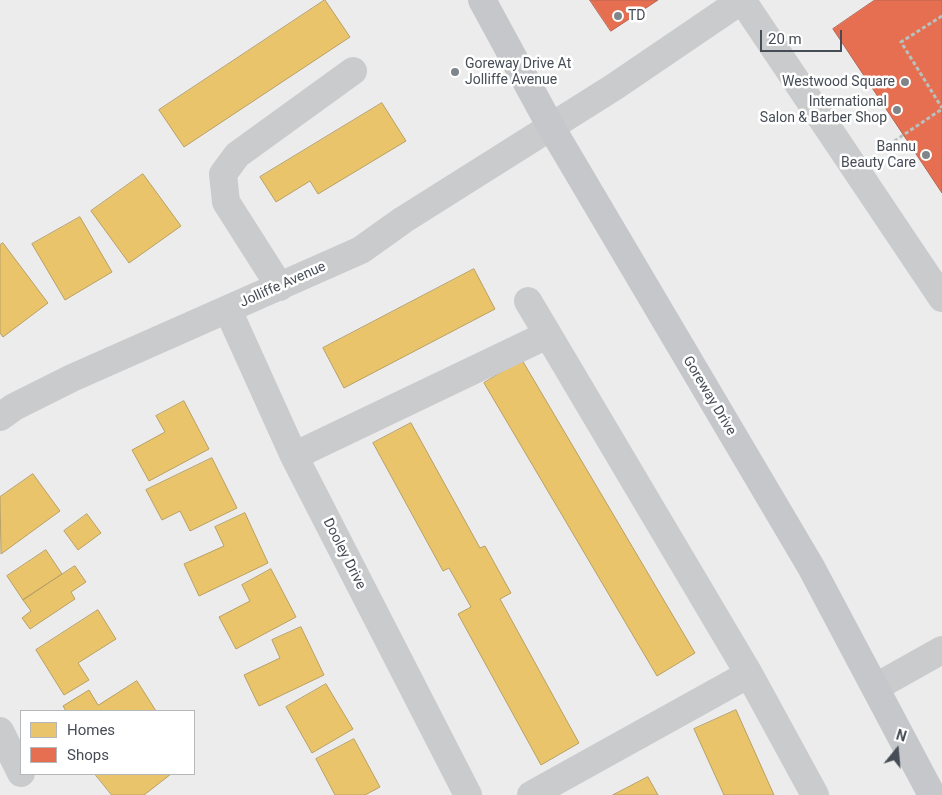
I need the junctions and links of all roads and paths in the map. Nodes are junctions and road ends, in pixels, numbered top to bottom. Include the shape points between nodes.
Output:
1 (482, 0) edge
2 (742, 0) edge
3 (942, 16) edge
4 (353, 72) dead end
5 (942, 108) edge
6 (551, 127) junction
7 (854, 168) junction
8 (280, 287) junction
9 (942, 298) edge
10 (528, 301) dead end
11 (228, 310) junction
12 (547, 335) junction
13 (0, 417) edge
14 (294, 456) junction
15 (942, 650) edge
16 (748, 674) junction
17 (876, 687) junction
18 (0, 731) edge
19 (20, 772) edge
20 (22, 775) edge
21 (32, 795) edge
22 (468, 795) edge
23 (531, 795) edge
24 (815, 795) edge
25 (932, 795) edge

1 - 6 main road, Goreway Drive
2 - 6 street, Jolliffe Avenue
2 - 7 street
3 - 5 path via 901,42
4 - 8 street via 237,155 224,174 226,202
5 - 7 path
6 - 8 street, Jolliffe Avenue via 361,250
6 - 17 main road, Goreway Drive via 811,567
7 - 9 street
8 - 11 street, Jolliffe Avenue
10 - 12 street
11 - 13 street, Jolliffe Avenue via 72,378
11 - 14 street, Dooley Drive
12 - 14 street
12 - 16 street
14 - 22 street, Dooley Drive
15 - 17 street
16 - 23 street
16 - 24 street
17 - 25 main road, Goreway Drive
18 - 19 street
20 - 21 street

